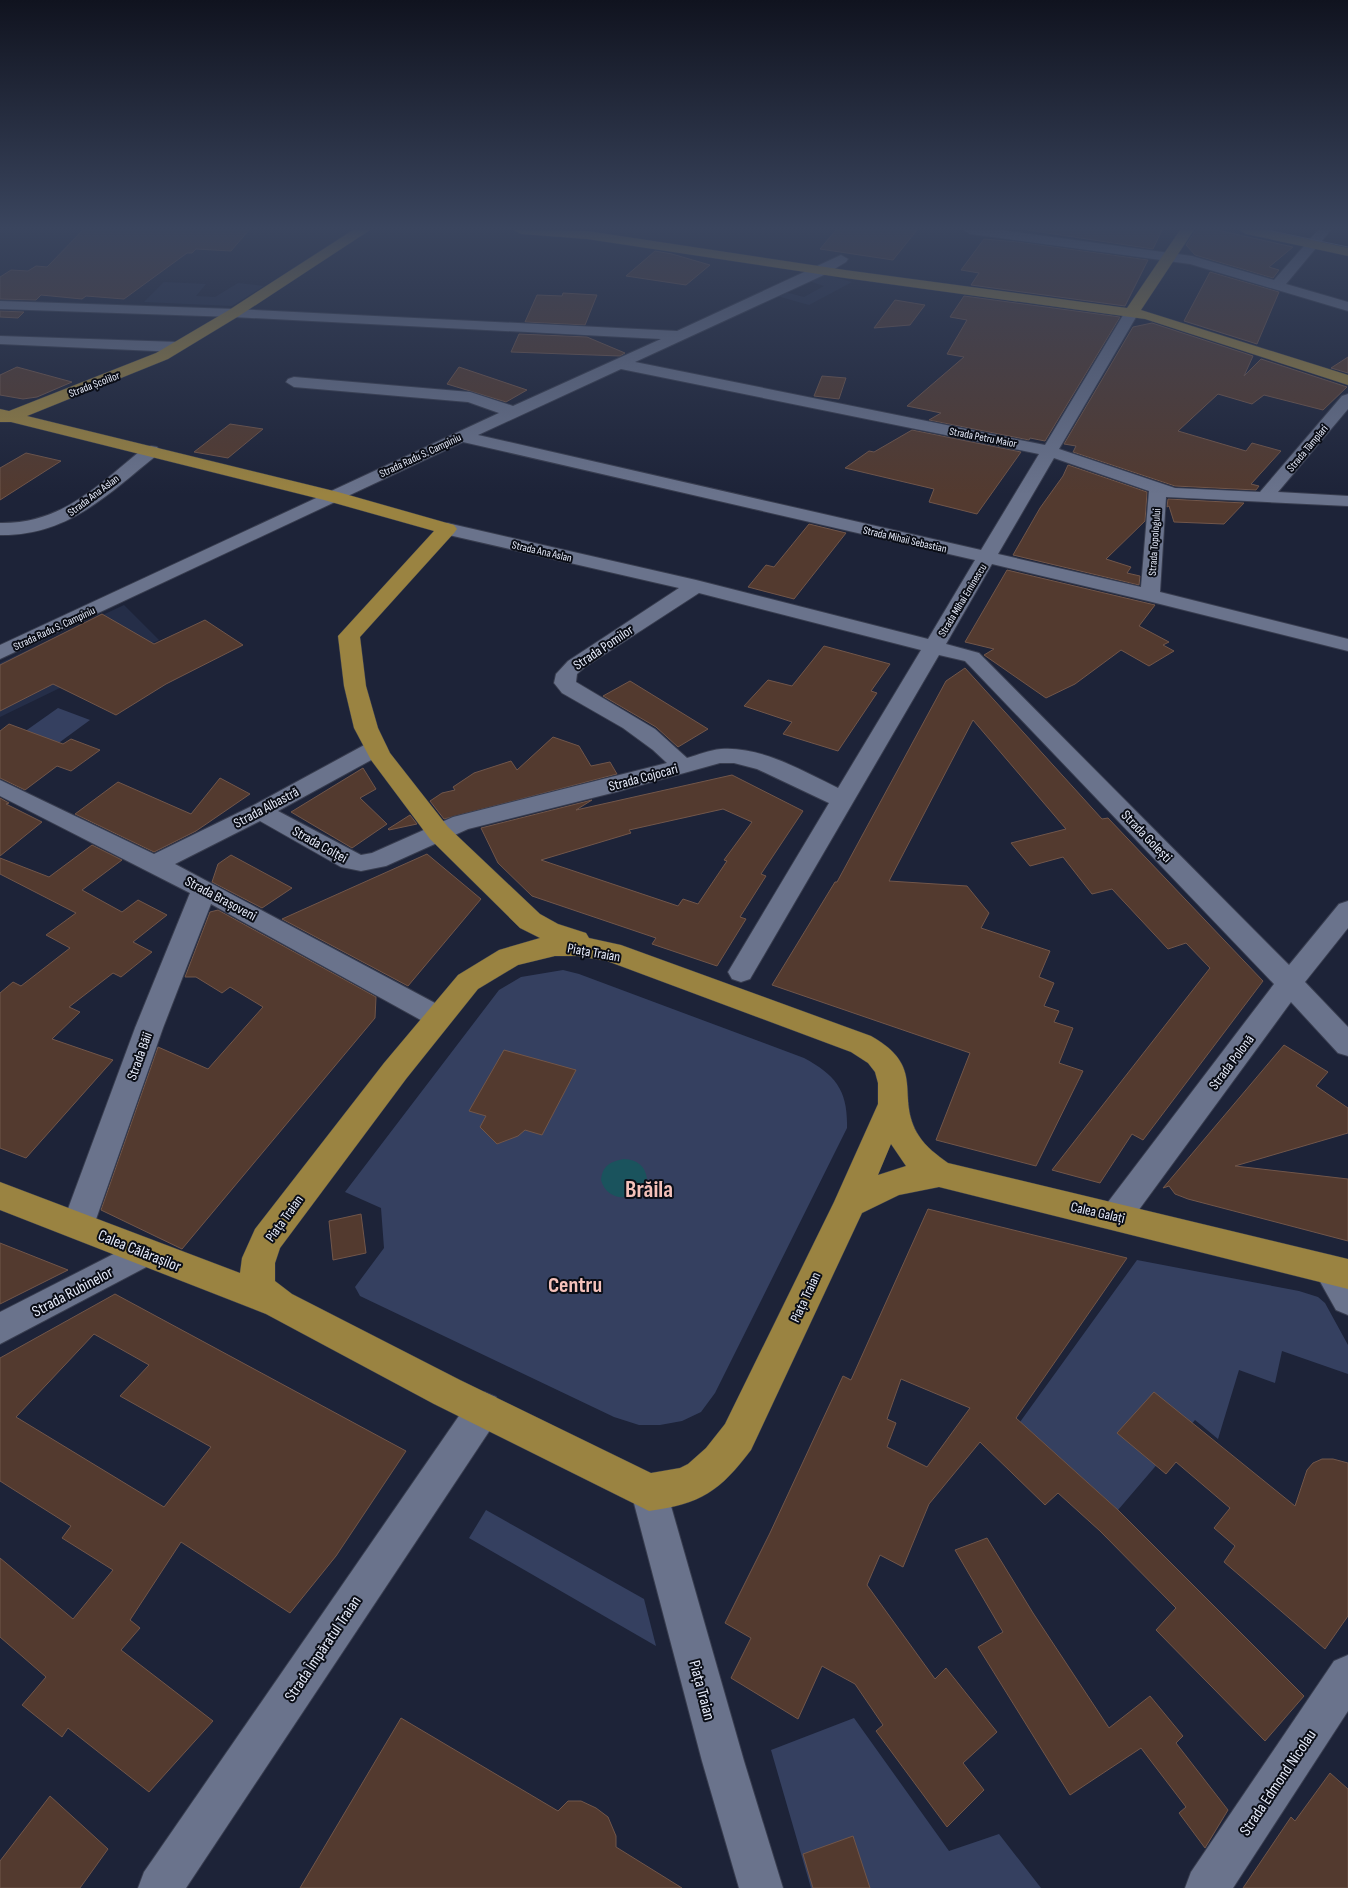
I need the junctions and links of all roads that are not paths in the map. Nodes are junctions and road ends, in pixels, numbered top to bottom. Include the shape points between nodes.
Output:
1 (226, 318) edge
2 (337, 318) edge
3 (716, 318) edge
4 (1128, 318) edge
5 (1160, 318) edge
6 (1201, 318) edge
7 (679, 335) junction
8 (0, 340) edge
9 (178, 347) junction
10 (617, 363) junction
11 (1348, 365) edge
12 (1348, 380) edge
13 (294, 382) dead end
14 (1348, 400) edge
15 (513, 412) junction
16 (3, 417) edge
17 (461, 436) junction
18 (151, 451) junction
19 (1049, 451) junction
20 (1158, 489) junction
21 (331, 496) junction
22 (1266, 496) junction
23 (1348, 501) edge
24 (0, 529) edge
25 (447, 529) junction
26 (987, 557) junction
27 (696, 586) junction
28 (1150, 595) junction
29 (1348, 645) edge
30 (934, 646) junction
31 (0, 653) edge
32 (376, 748) junction
33 (682, 767) junction
34 (0, 787) edge
35 (843, 800) junction
36 (260, 811) junction
37 (439, 832) junction
38 (155, 864) junction
39 (204, 889) junction
40 (1348, 910) edge
41 (610, 952) junction
42 (741, 972) dead end
43 (1289, 984) junction
44 (438, 1017) junction
45 (1348, 1045) edge
46 (893, 1104) junction
47 (939, 1174) junction
48 (0, 1196) edge
49 (850, 1202) junction
50 (1116, 1216) junction
51 (78, 1225) junction
52 (143, 1252) junction
53 (1339, 1271) edge
54 (1348, 1300) edge
55 (280, 1305) junction
56 (0, 1329) edge
57 (484, 1409) junction
58 (649, 1492) junction
59 (1348, 1675) edge
60 (160, 1888) edge
61 (761, 1888) edge
62 (1207, 1888) edge

1 - 9 main road, Strada Școlilor
2 - 7 street
3 - 7 street, Strada Radu S. Campiniu
4 - 19 street, Strada Mihai Eminescu
5 - 12 main road
6 - 11 main road
7 - 10 street, Strada Radu S. Campiniu
8 - 9 street
9 - 16 main road, Strada Școlilor via 146,364
10 - 15 street, Strada Radu S. Campiniu
10 - 19 street, Strada Petru Maior
13 - 15 street via 470,397
14 - 22 street, Strada Tâmplari
15 - 17 street, Strada Radu S. Campiniu
16 - 18 main road, Strada Ana Aslan
17 - 21 street, Strada Radu S. Campiniu
17 - 26 street, Strada Mihail Sebastian
18 - 21 main road, Strada Ana Aslan
18 - 24 street, Strada Ana Aslan via 68,514 33,528
19 - 20 street, Strada Petru Maior
19 - 26 street, Strada Mihai Eminescu
20 - 22 street, Strada Petru Maior via 1191,496
20 - 28 street, Strada Topologului
21 - 25 main road, Strada Ana Aslan
21 - 31 street, Strada Radu S. Campiniu
22 - 23 street, Strada Petru Maior
25 - 27 street, Strada Ana Aslan
25 - 32 main road via 349,636 355,686 366,728
26 - 28 street, Strada Mihail Sebastian
26 - 30 street, Strada Mihai Eminescu
27 - 30 street, Strada Ana Aslan
27 - 33 street, Strada Pomilor via 571,668 565,678 570,688 640,731 671,753
28 - 29 street, Strada Mihail Sebastian
30 - 35 street, Strada Mihai Eminescu
30 - 43 street, Strada Golești via 979,662
32 - 36 street, Strada Albastră
32 - 37 main road
33 - 35 street, Strada Cojocari via 719,756 739,756 760,762
33 - 37 street, Strada Cojocari via 479,818
34 - 38 street, Strada Brașoveni
35 - 42 street, Strada Mihai Eminescu
36 - 37 street, Strada Colței via 355,862 377,860
36 - 38 street, Strada Albastră
37 - 41 main road via 534,924
38 - 39 street, Strada Brașoveni
39 - 44 street, Strada Brașoveni
39 - 51 street, Strada Băii via 149,1028
40 - 43 street, Strada Polonă
41 - 44 main road, Piața Traian via 554,946 514,954 468,982
41 - 46 main road, Piața Traian via 869,1048 887,1063 892,1074 895,1087
43 - 45 street, Strada Golești
43 - 50 street, Strada Polonă
44 - 55 main road, Piața Traian via 268,1239 255,1272 259,1289
46 - 47 main road via 909,1150
46 - 49 main road, Piața Traian
47 - 49 main road, Calea Galați via 898,1180
47 - 50 main road, Calea Galați
48 - 51 main road, Calea Călărașilor
49 - 58 main road, Piața Traian via 738,1437 702,1479 672,1489
50 - 53 main road, Calea Galați
51 - 52 main road, Calea Călărașilor
52 - 55 main road, Calea Călărașilor
52 - 56 street, Strada Rubinelor
53 - 54 street
55 - 57 main road, Piața Traian
57 - 58 main road, Piața Traian
57 - 60 street, Strada Împăratul Traian
58 - 61 street, Piața Traian via 722,1761
59 - 62 street, Strada Edmond Nicolau

